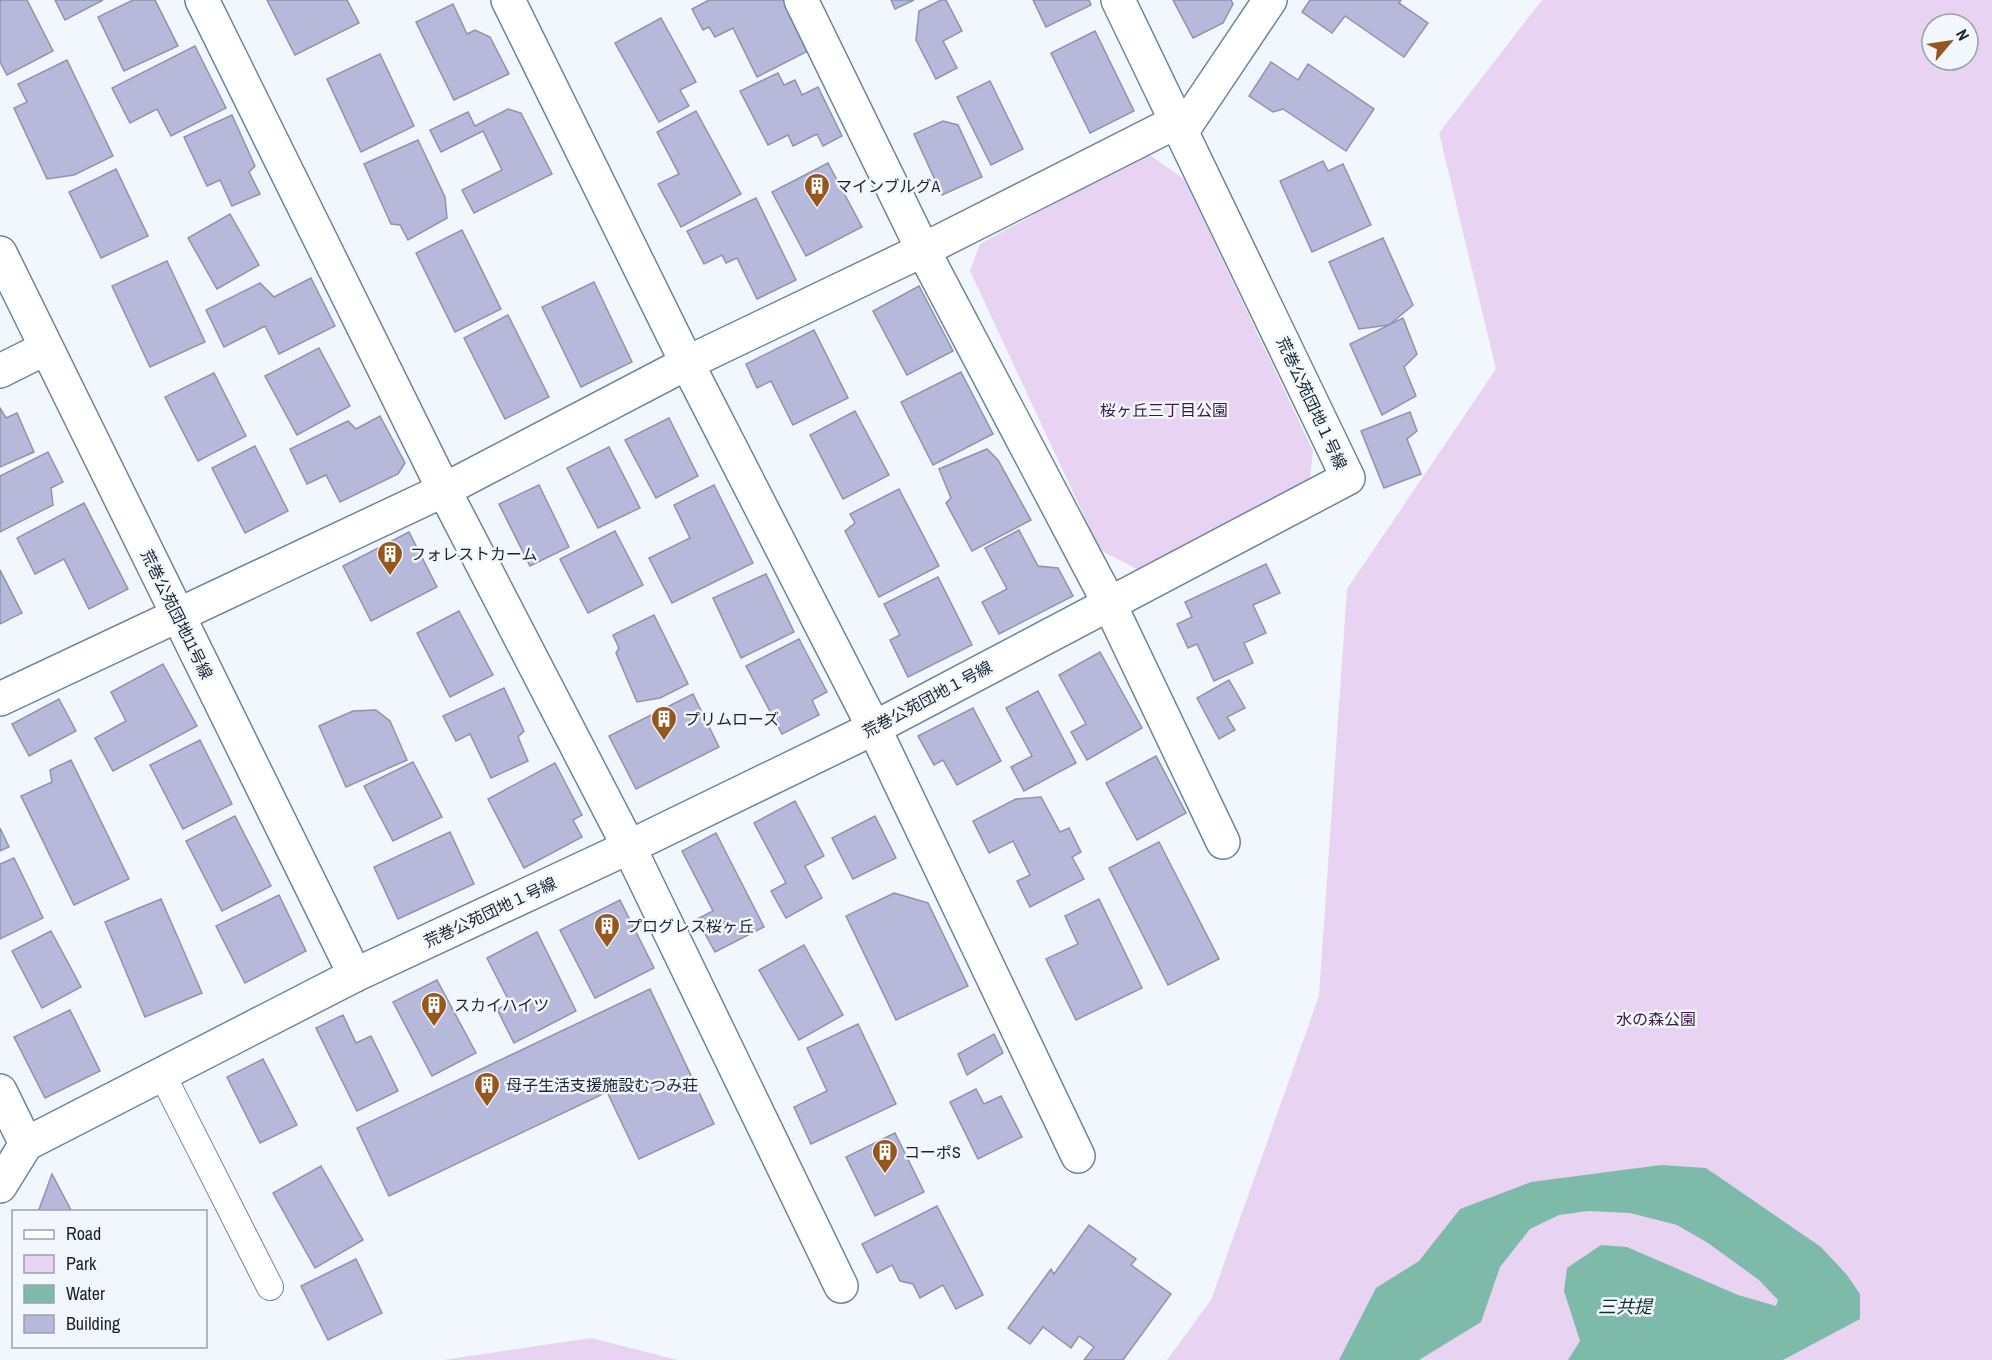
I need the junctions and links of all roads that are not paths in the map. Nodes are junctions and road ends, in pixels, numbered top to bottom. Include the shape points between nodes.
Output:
1 (202, 0) edge
2 (508, 0) edge
3 (801, 0) edge
4 (1118, 0) edge
5 (1270, 0) edge
6 (1180, 126) junction
7 (923, 250) junction
8 (0, 254) edge
9 (46, 348) junction
10 (687, 363) junction
11 (0, 371) edge
12 (444, 490) junction
13 (1109, 603) junction
14 (177, 614) junction
15 (0, 699) edge
16 (874, 728) junction
17 (1223, 842) dead end
18 (629, 847) junction
19 (355, 975) junction
20 (162, 1074) junction
21 (0, 1091) edge
22 (26, 1144) junction
23 (1078, 1156) dead end
24 (0, 1186) edge
25 (841, 1286) dead end
26 (270, 1287) dead end

1 - 12 street
2 - 10 street
3 - 7 street
4 - 6 street, 荒巻公苑団地１号線
5 - 6 street
6 - 7 street
6 - 13 street, 荒巻公苑団地１号線 via 1348,478
7 - 10 street
7 - 13 street
8 - 9 street, 荒巻公苑団地11号線
9 - 11 street
9 - 14 street, 荒巻公苑団地11号線
10 - 12 street
10 - 16 street
12 - 14 street
12 - 18 street
13 - 16 street, 荒巻公苑団地１号線
13 - 17 street
14 - 15 street
14 - 19 street, 荒巻公苑団地11号線
16 - 18 street, 荒巻公苑団地１号線
16 - 23 street
18 - 19 street, 荒巻公苑団地１号線
18 - 25 street
19 - 20 street, 荒巻公苑団地１号線
20 - 22 street, 荒巻公苑団地１号線
20 - 26 lane
21 - 22 street
22 - 24 street

